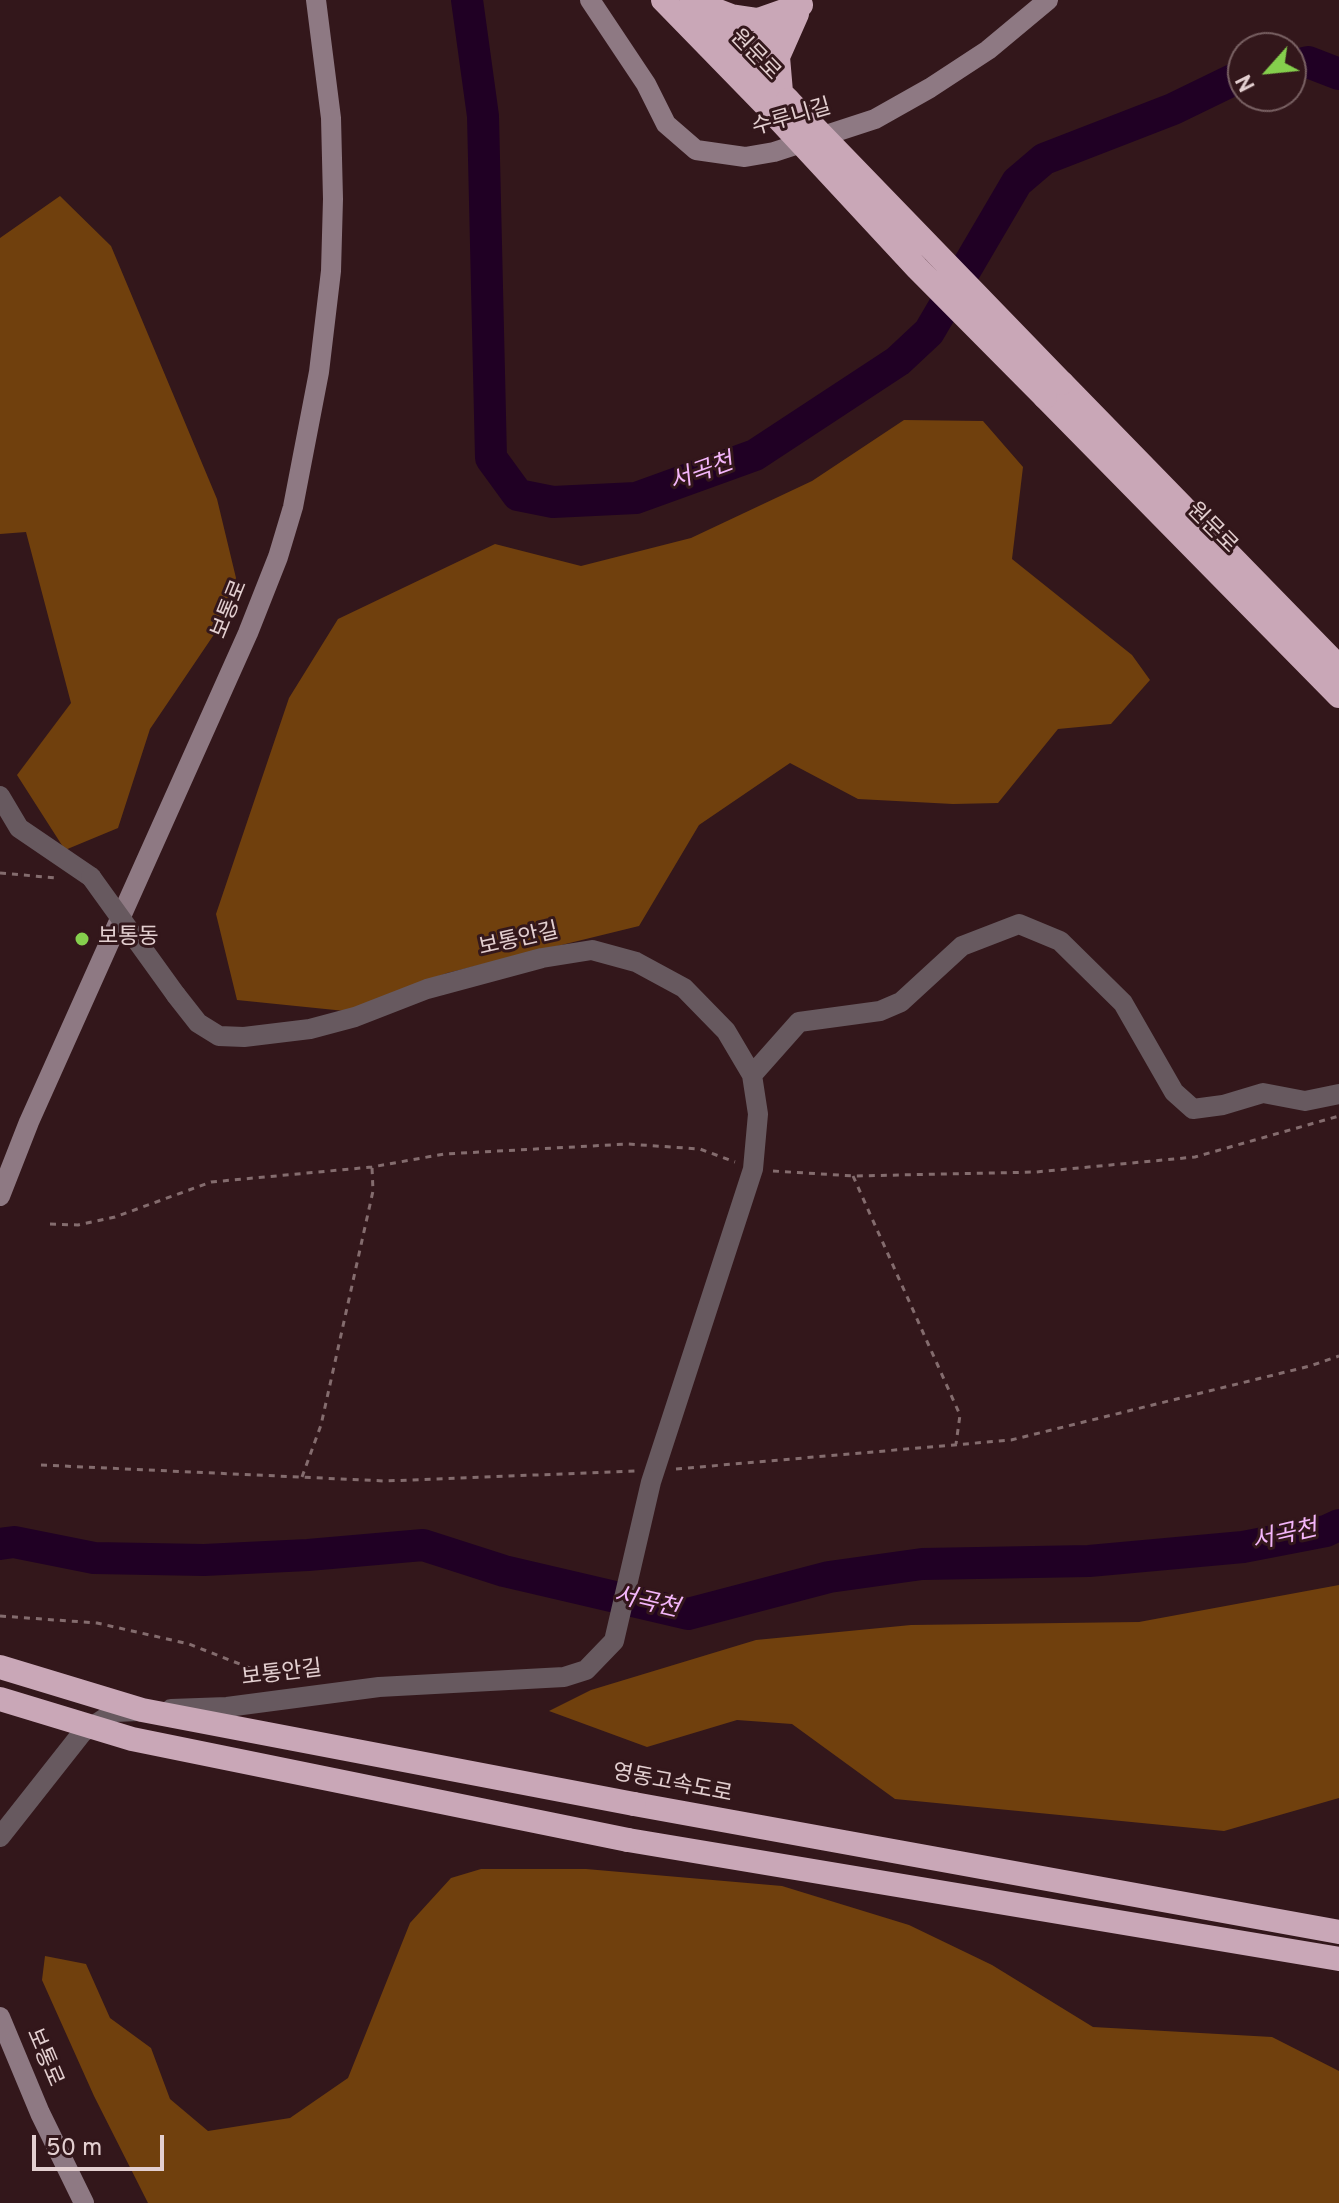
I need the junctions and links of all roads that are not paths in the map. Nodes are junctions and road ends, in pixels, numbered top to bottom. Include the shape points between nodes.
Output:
1 (316, 0) edge
2 (590, 0) edge
3 (663, 0) edge
4 (692, 0) edge
5 (1048, 0) edge
6 (804, 2) edge
7 (738, 62) junction
8 (781, 102) junction
9 (1054, 390) junction
10 (1339, 667) edge
11 (1339, 696) edge
12 (0, 796) edge
13 (752, 1075) junction
14 (1339, 1094) edge
15 (0, 1196) edge
16 (0, 1667) edge
17 (0, 1699) edge
18 (0, 1837) edge
19 (1339, 1932) edge
20 (1339, 1959) edge
21 (0, 2017) edge
22 (84, 2203) edge

1 - 15 street, 보통로 via 332,132 331,271 319,372 293,507 248,633
2 - 5 street, 수루니길 via 666,124 696,150 745,157 875,119 988,50
3 - 7 highway, 원문로
4 - 6 highway via 731,16 758,20
4 - 7 highway, 원문로
6 - 7 highway
6 - 8 highway via 778,57
7 - 8 highway, 원문로
8 - 9 highway, 원문로, bridge via 917,268
9 - 10 highway, 원문로
9 - 11 highway, 원문로
12 - 13 street, 보통안길, bridge via 19,828 85,873 198,1023 219,1036 310,1029 441,985 592,950 636,962 684,988 726,1031
13 - 14 street via 799,1022 891,1007 962,946 1019,924 1060,941 1123,1003 1174,1092 1193,1109 1263,1093 1305,1101
13 - 18 street, 보통안길 via 758,1114 753,1169 651,1482 614,1641 586,1670 564,1677 379,1687 227,1707 114,1712 65,1751
16 - 19 highway, 영동고속도로, bridge via 142,1710
17 - 20 highway, bridge via 132,1739 628,1840
21 - 22 street, 보통로

